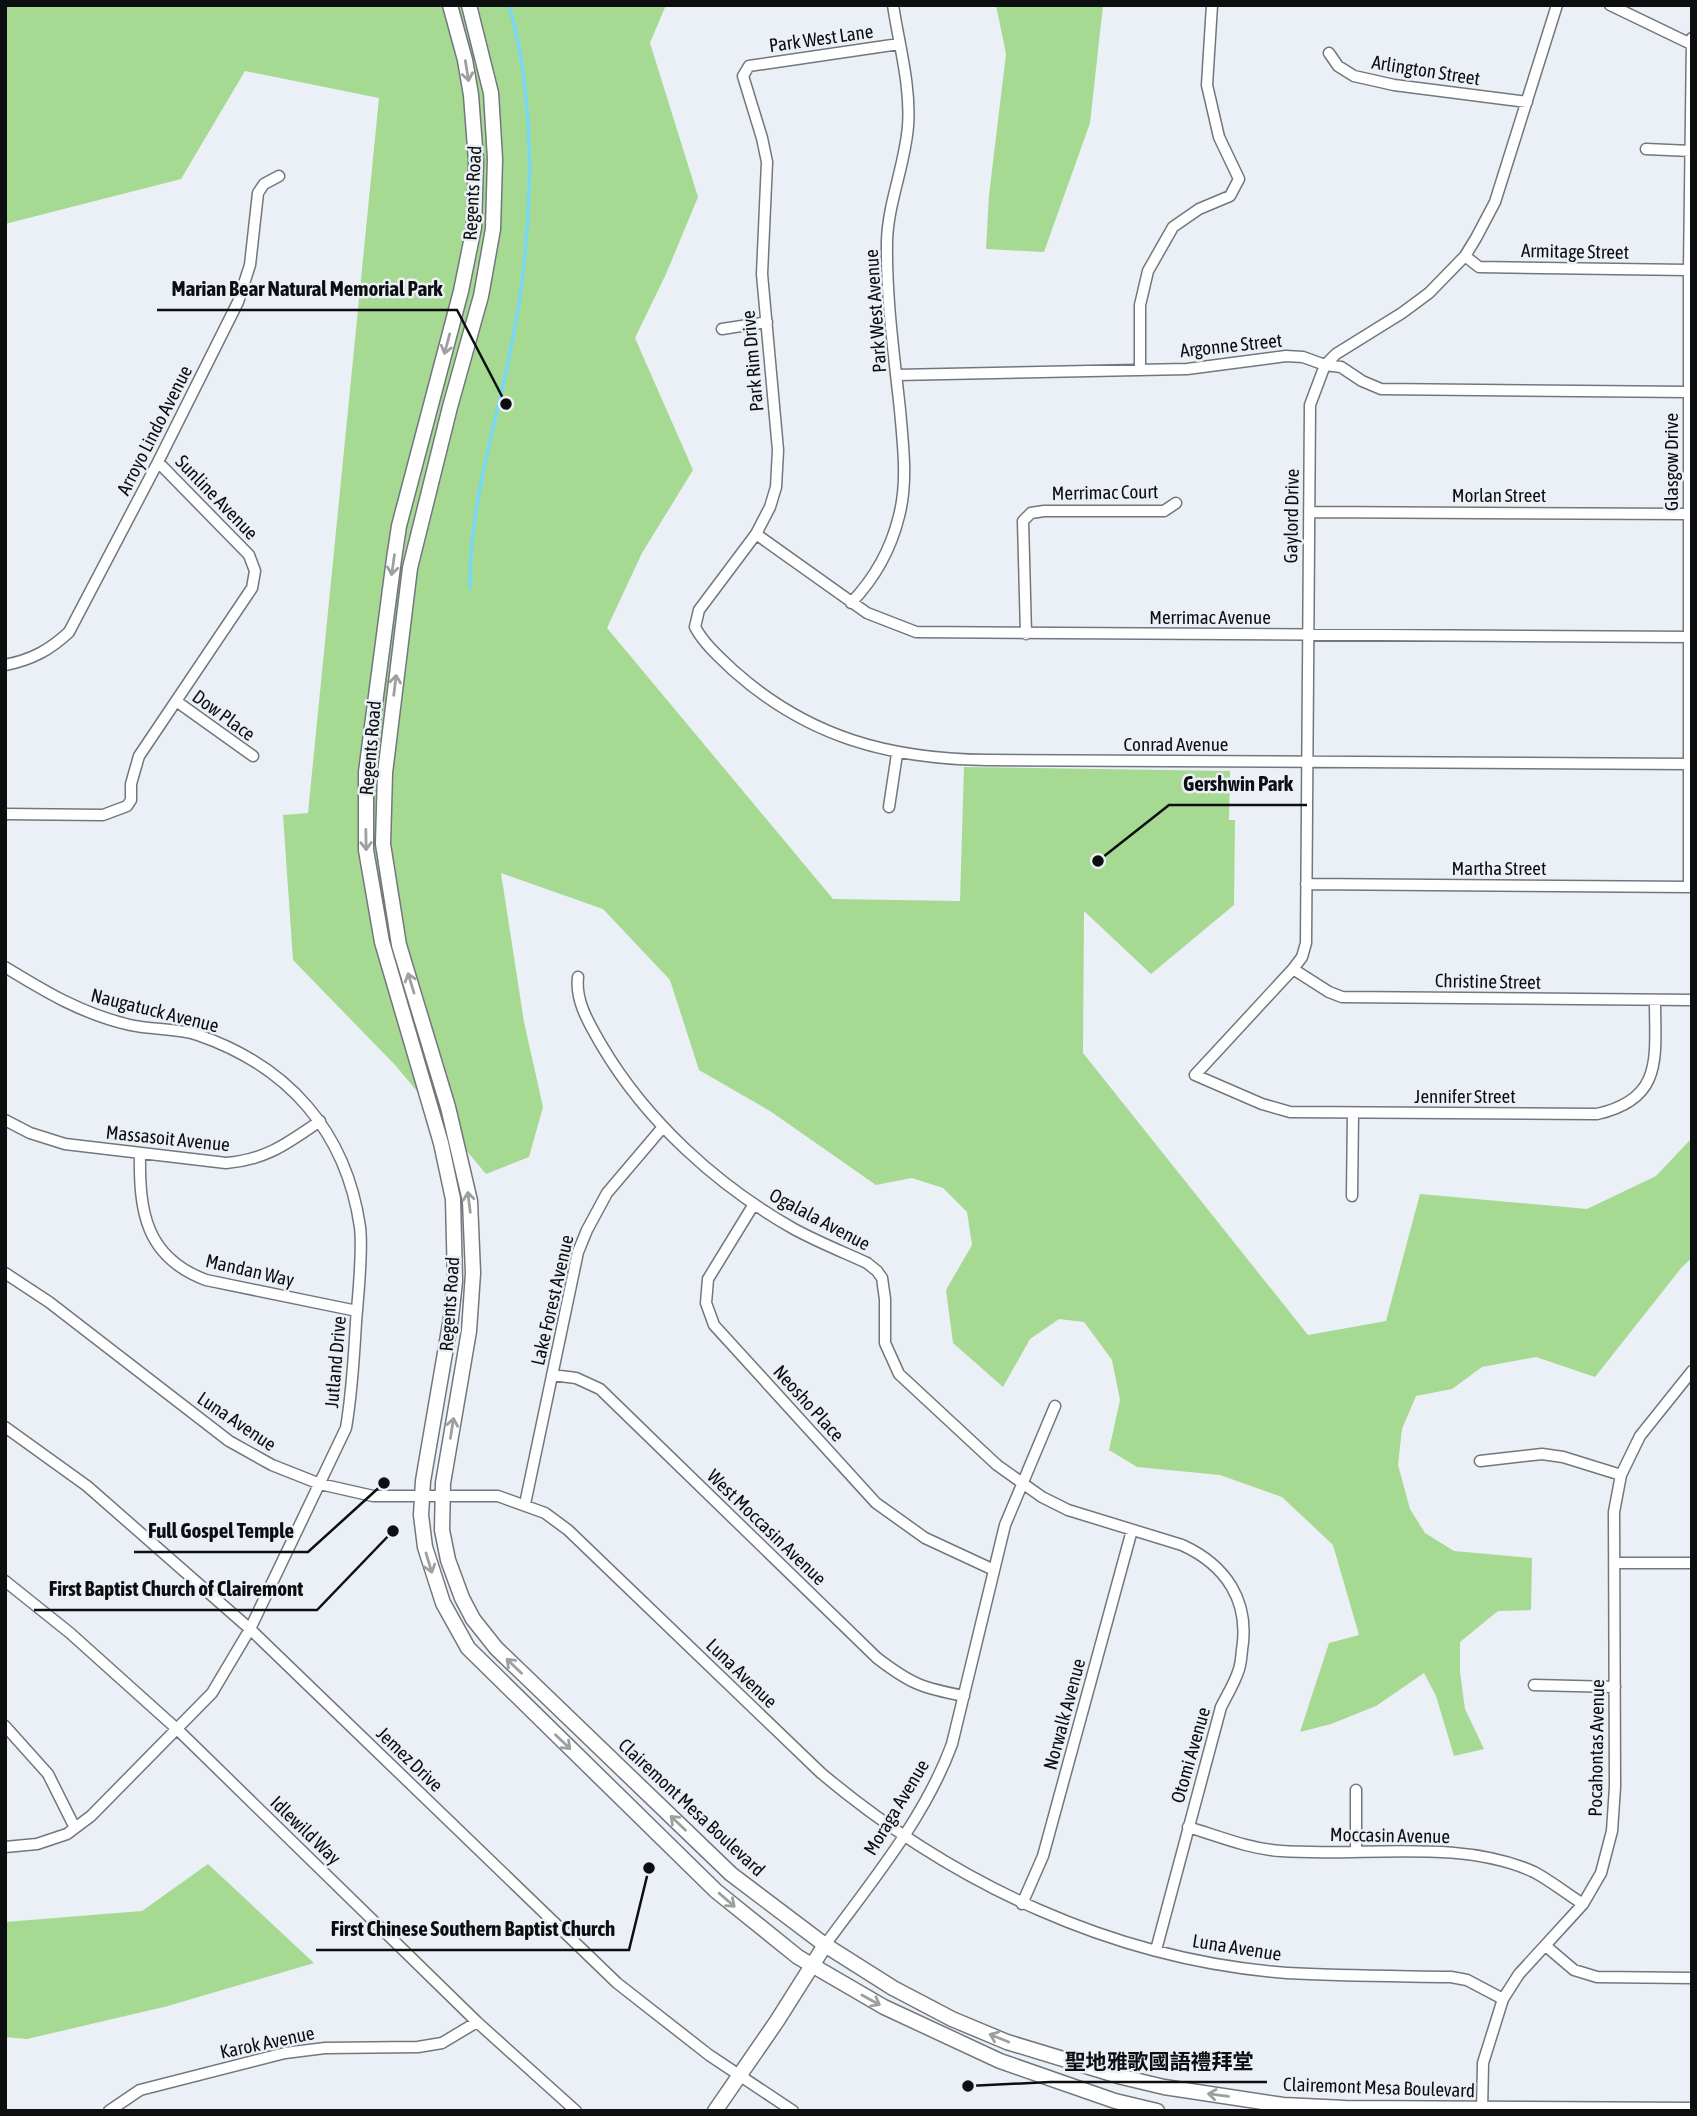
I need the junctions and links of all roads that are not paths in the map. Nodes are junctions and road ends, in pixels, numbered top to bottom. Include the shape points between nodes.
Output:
1 (450, 5) edge
2 (469, 5) edge
3 (893, 5) edge
4 (1212, 5) edge
5 (1557, 5) edge
6 (1610, 5) edge
7 (1692, 38) edge
8 (899, 44) junction
9 (1691, 44) edge
10 (1329, 53) dead end
11 (750, 66) joint
12 (1527, 102) junction
13 (1646, 149) dead end
14 (1691, 151) edge
15 (279, 176) dead end
16 (1465, 256) junction
17 (1689, 270) junction
18 (766, 322) junction
19 (722, 329) dead end
20 (1325, 365) junction
21 (1140, 370) junction
22 (896, 375) junction
23 (1689, 392) junction
24 (158, 462) junction
25 (1176, 503) dead end
26 (1309, 512) junction
27 (1689, 514) junction
28 (756, 534) junction
29 (851, 603) junction
30 (698, 634) joint
31 (1026, 634) junction
32 (1307, 635) junction
33 (1690, 637) edge
34 (5, 666) edge
35 (176, 701) junction
36 (897, 754) junction
37 (253, 756) dead end
38 (1306, 762) junction
39 (1690, 764) edge
40 (889, 807) dead end
41 (5, 814) edge
42 (1306, 884) junction
43 (1690, 887) edge
44 (5, 967) edge
45 (1293, 969) junction
46 (578, 977) dead end
47 (1692, 1000) edge
48 (1655, 1001) junction
49 (1195, 1075) joint
50 (1353, 1113) junction
51 (5, 1120) edge
52 (320, 1121) junction
53 (663, 1127) junction
54 (140, 1153) junction
55 (1352, 1196) dead end
56 (754, 1204) junction
57 (5, 1273) edge
58 (357, 1311) junction
59 (1692, 1370) edge
60 (552, 1375) junction
61 (1055, 1406) dead end
62 (5, 1427) edge
63 (1480, 1461) dead end
64 (1621, 1475) junction
65 (1022, 1483) junction
66 (320, 1484) junction
67 (421, 1496) junction
68 (442, 1496) junction
69 (525, 1504) junction
70 (1132, 1530) junction
71 (1615, 1563) junction
72 (1692, 1563) edge
73 (994, 1570) junction
74 (1223, 1575) joint
75 (5, 1581) edge
76 (250, 1629) junction
77 (1534, 1685) dead end
78 (1615, 1687) junction
79 (964, 1696) junction
80 (5, 1726) edge
81 (178, 1730) junction
82 (1356, 1790) dead end
83 (1188, 1827) junction
84 (75, 1828) junction
85 (903, 1835) junction
86 (5, 1847) edge
87 (1356, 1852) junction
88 (1022, 1904) junction
89 (1583, 1904) junction
90 (825, 1945) junction
91 (1547, 1947) junction
92 (1156, 1950) junction
93 (812, 1966) junction
94 (1686, 1978) edge
95 (1503, 1999) junction
96 (477, 2022) junction
97 (738, 2076) junction
98 (562, 2107) edge
99 (1482, 2110) edge
100 (1692, 2110) edge
101 (109, 2111) edge
102 (576, 2111) edge
103 (715, 2111) edge
104 (793, 2111) edge
105 (1157, 2111) edge

1 -> 67 main road, Regents Road via 471,95 474,227 400,526 366,772 366,850 382,942 453,1199 455,1281
68 -> 2 main road, Regents Road via 469,1331 473,1273 470,1201 400,945 383,845 384,772 410,568 481,296 493,229 491,93
3 - 8 street, Park West Avenue
4 - 21 street via 1207,85 1219,136 1239,179 1230,196 1173,227 1148,271 1140,304
5 - 12 street
6 - 9 street
7 - 9 street, Glasgow Drive
8 - 11 street, Park West Lane
8 - 22 street, Park West Avenue via 908,128 887,237
9 - 14 street, Glasgow Drive
10 - 12 street, Arlington Street via 1354,76
11 - 18 street, Park Rim Drive via 743,76 766,162 762,274
12 - 16 street via 1495,202
13 - 14 street
14 - 17 street, Glasgow Drive
15 - 24 street, Arroyo Lindo Avenue via 257,193 250,265 238,302
16 - 17 street, Armitage Street via 1479,267
16 - 20 street via 1429,293
17 - 23 street, Glasgow Drive
18 - 19 street
18 - 28 street, Park Rim Drive via 778,450 776,487
20 - 21 street, Argonne Street via 1286,356
20 - 23 street, Argonne Street via 1341,368 1381,389
20 - 26 street, Gaylord Drive via 1310,405
21 - 22 street, Argonne Street
22 - 29 street, Park West Avenue via 904,462 900,514 887,551
23 - 27 street, Glasgow Drive
24 - 34 street, Arroyo Lindo Avenue via 69,632 40,654
24 - 35 street, Sunline Avenue via 249,555 255,571 252,588
25 - 31 street, Merrimac Court via 1164,511 1031,513 1023,521
26 - 27 street, Morlan Street
26 - 32 street, Gaylord Drive
27 - 33 street, Glasgow Drive
28 - 29 street, Merrimac Avenue
28 - 30 street, Park Rim Drive via 699,610
29 - 31 street, Merrimac Avenue via 916,632
30 - 36 street, Conrad Avenue via 745,680 790,713 844,739
31 - 32 street, Merrimac Avenue
32 - 33 street, Merrimac Avenue
32 - 38 street, Gaylord Drive
33 - 39 street, Glasgow Drive
35 - 37 street, Dow Place
35 - 41 street, Sunline Avenue via 139,756 127,806 103,815
36 - 38 street, Conrad Avenue via 974,760
36 - 40 street
38 - 39 street, Conrad Avenue
38 - 42 street, Gaylord Drive
39 - 43 street, Glasgow Drive
42 - 43 street, Martha Street
42 - 45 street, Gaylord Drive via 1306,943
44 - 52 street, Naugatuck Avenue via 87,1012 130,1025 195,1034 240,1052 300,1096
45 - 48 street, Christine Street via 1342,997
45 - 49 street, Gaylord Drive
46 - 53 street, Ogalala Avenue via 576,991 589,1023 616,1069
47 - 48 street, Christine Street
48 - 50 street, Jennifer Street via 1653,1073 1640,1094 1617,1109 1597,1114
49 - 50 street, Jennifer Street via 1290,1112
50 - 55 street
51 - 54 street, Massasoit Avenue via 65,1144
52 - 54 street, Massasoit Avenue via 277,1151 247,1162
52 - 58 street, Jutland Drive via 351,1186 360,1229
53 - 56 street, Ogalala Avenue
53 - 60 street, Lake Forest Avenue via 607,1194 587,1230 578,1252
54 - 58 street, Mandan Way via 139,1190 145,1219 166,1256 190,1274
56 - 65 street, Ogalala Avenue via 877,1271 885,1299 885,1343 899,1374
56 - 73 street, Neosho Place via 708,1279 706,1303 714,1325 876,1503 925,1538
57 - 66 street, Luna Avenue via 229,1441
58 - 66 street, Jutland Drive via 346,1428
59 - 64 street, Pocahontas Avenue via 1640,1436
60 - 69 street, Lake Forest Avenue
60 - 79 street, West Moccasin Avenue via 576,1378 600,1389 877,1658 923,1688
61 - 65 street, Moraga Avenue
62 - 76 street, Jemez Drive via 87,1486
63 - 64 street via 1542,1454
64 - 71 street, Pocahontas Avenue via 1614,1513
65 - 70 street, Ogalala Avenue via 1068,1510
65 - 73 street, Moraga Avenue via 1004,1525
66 - 67 street, Luna Avenue via 373,1496
66 - 76 street, Jutland Drive
67 - 68 street, Luna Avenue
67 -> 93 main road via 425,1548 443,1604 468,1648 716,1891
68 - 69 street, Luna Avenue via 498,1496
90 -> 68 main road, Clairemont Mesa Boulevard via 731,1874 496,1648 473,1619 447,1560
69 - 85 street, Luna Avenue via 568,1530 821,1773
70 - 74 street, Ogalala Avenue via 1198,1552
70 - 88 street, Norwalk Avenue via 1043,1856
71 - 72 street
71 - 78 street, Pocahontas Avenue
73 - 79 street, Moraga Avenue
74 - 83 street, Otomi Avenue via 1235,1589 1245,1634 1239,1670 1221,1707
75 - 81 street, Idlewild Way
76 - 81 street, Jutland Drive via 212,1693
76 - 97 street, Jemez Drive via 617,1983
77 - 78 street
78 - 89 street, Pocahontas Avenue via 1612,1831 1601,1873
79 - 85 street, Moraga Avenue via 943,1769
80 - 84 street via 48,1774
81 - 84 street, Jutland Drive
81 - 96 street, Idlewild Way
82 - 87 street
83 - 87 street, Moccasin Avenue via 1279,1851
83 - 92 street, Otomi Avenue
84 - 86 street, Jutland Drive via 37,1844
85 - 88 street, Luna Avenue via 958,1871
85 - 90 street, Moraga Avenue
87 - 89 street, Moccasin Avenue via 1452,1852 1491,1858 1534,1873
88 - 92 street, Luna Avenue
89 - 91 street, Pocahontas Avenue
90 - 93 main road, Moraga Avenue
99 -> 90 main road, Clairemont Mesa Boulevard via 1283,2105 1132,2080 1007,2042 952,2019
91 - 94 street via 1582,1974
91 - 95 street, Pocahontas Avenue via 1519,1974
92 - 95 street, Luna Avenue via 1286,1972 1451,1977
93 - 97 main road, Moraga Avenue
93 -> 105 main road via 884,2007 1000,2062
95 - 99 street, Pocahontas Avenue via 1483,2063
96 - 98 street, Idlewild Way
96 - 101 street, Karok Avenue via 442,2042 418,2047 285,2053 140,2090
97 - 103 main road, Moraga Avenue
97 - 104 street, Jemez Drive
98 - 102 street, Idlewild Way
99 - 100 main road, Clairemont Mesa Boulevard

